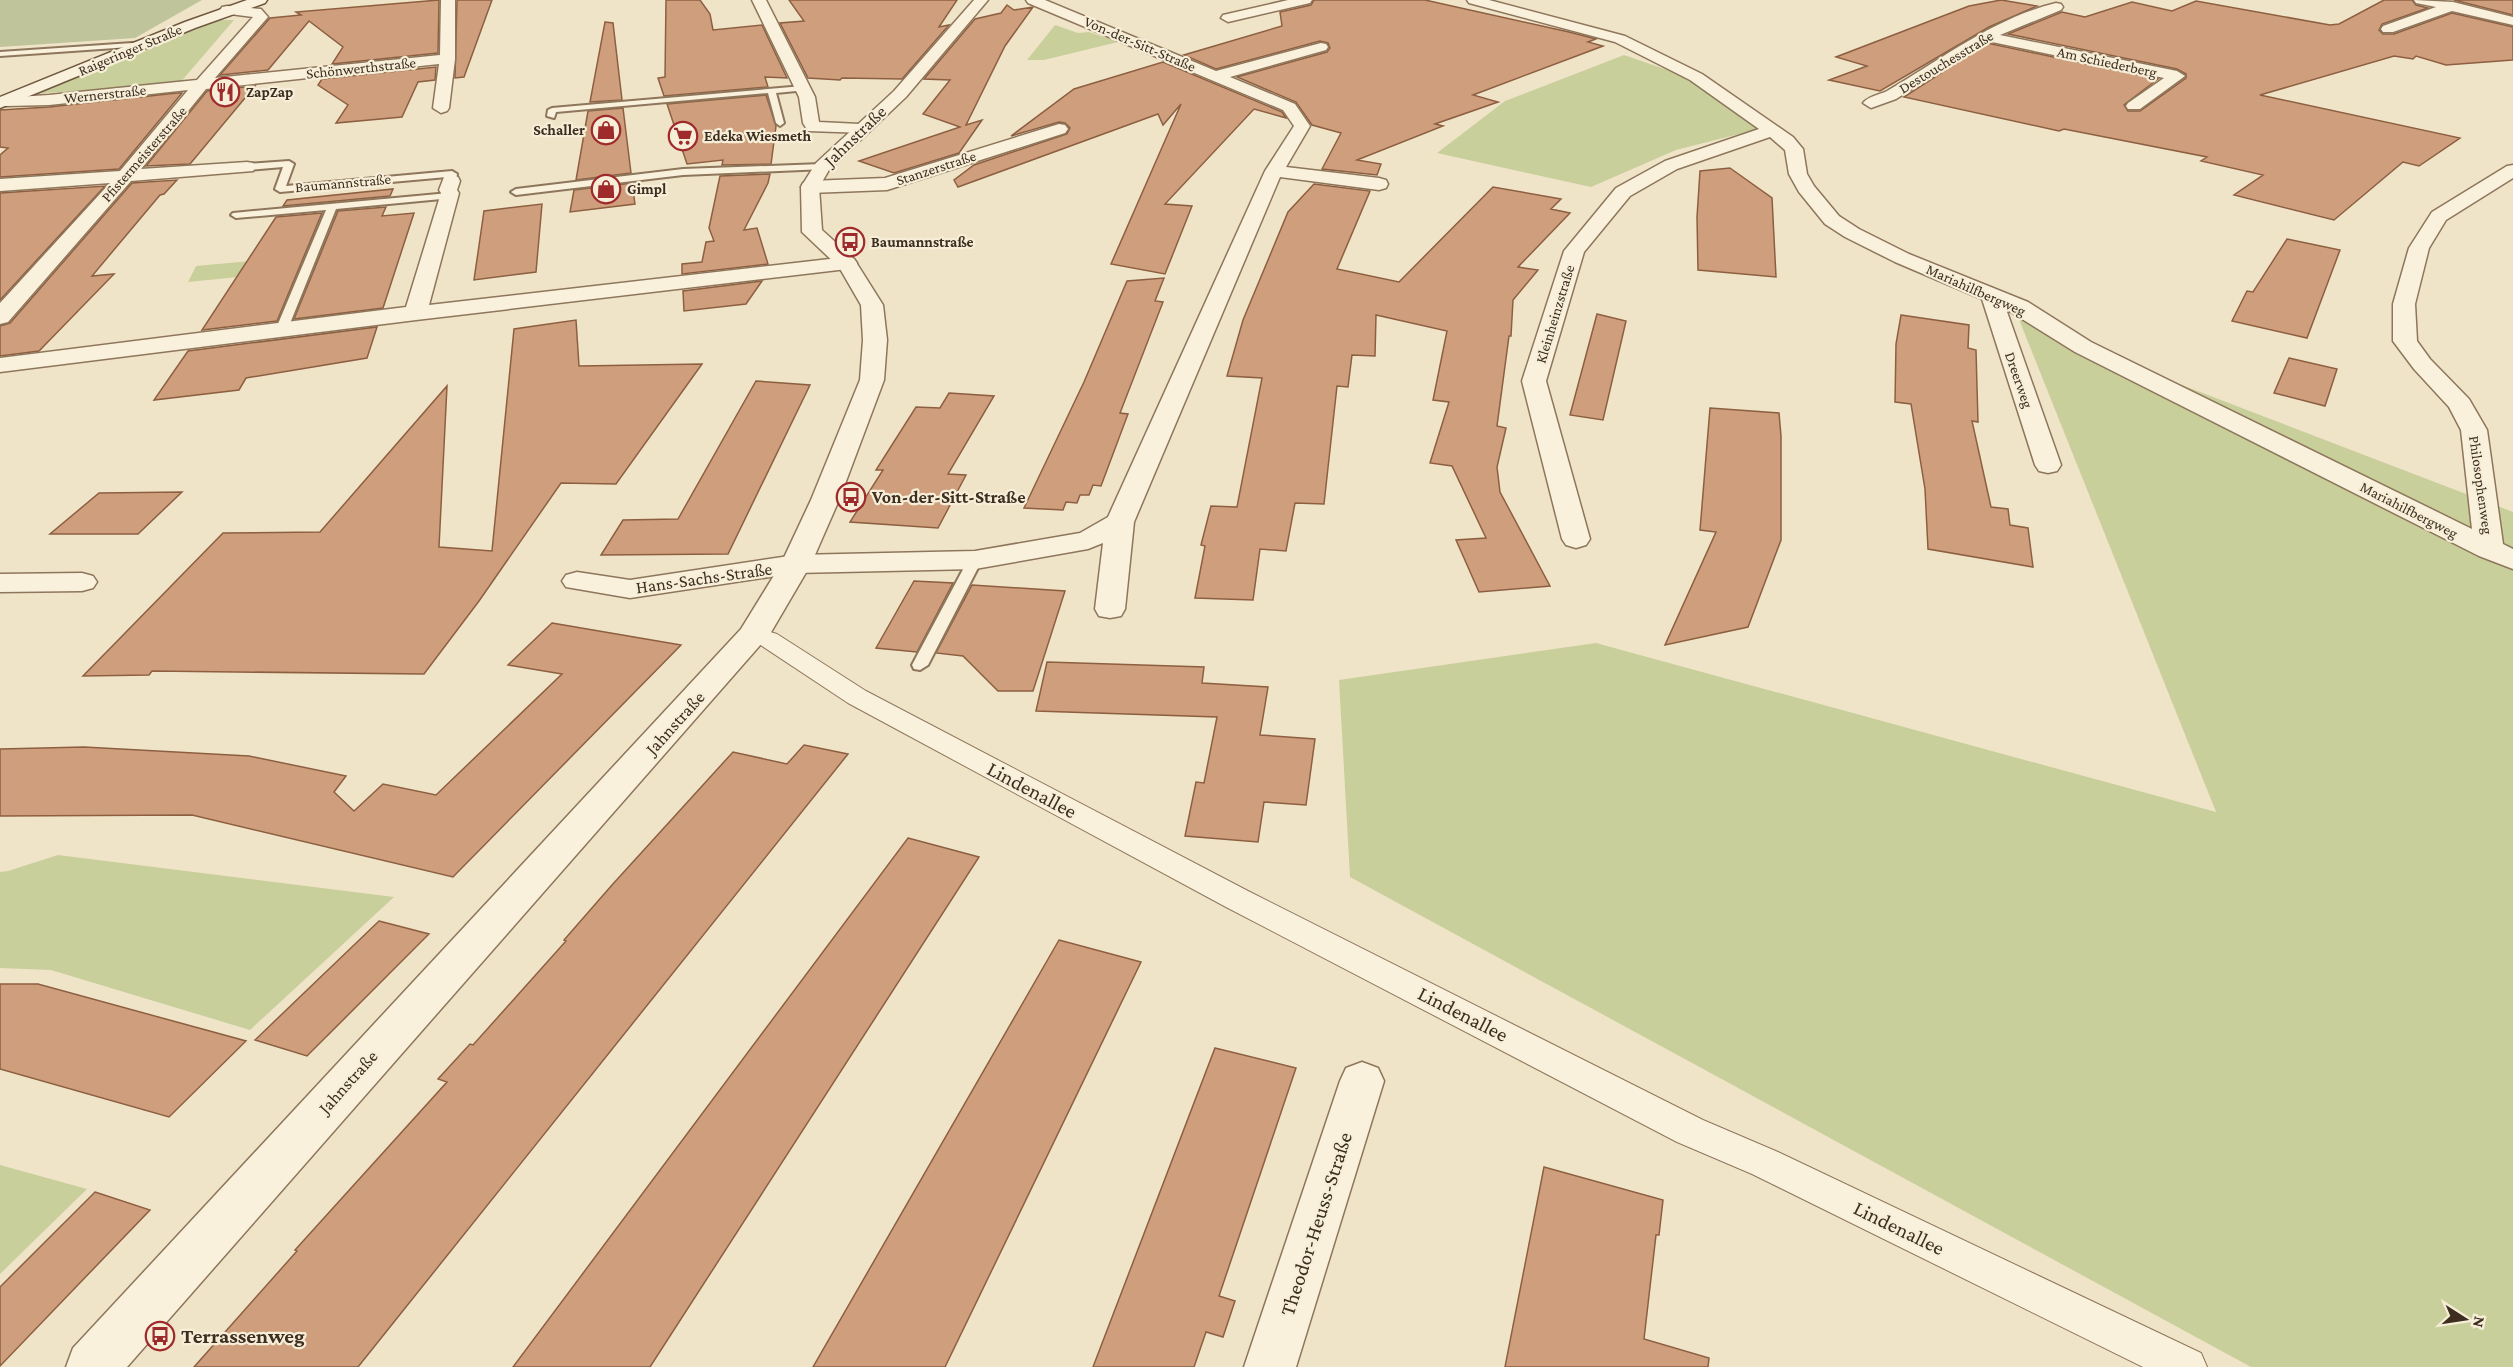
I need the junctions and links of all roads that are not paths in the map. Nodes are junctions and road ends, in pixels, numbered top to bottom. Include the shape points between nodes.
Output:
1 (260, 0) edge
2 (448, 0) edge
3 (759, 0) edge
4 (981, 0) edge
5 (1033, 0) edge
6 (1305, 0) edge
7 (1474, 0) edge
8 (2035, 0) edge
9 (2421, 0) edge
10 (2452, 6) junction
11 (227, 10) junction
12 (1228, 18) dead end
13 (2513, 21) edge
14 (2388, 29) dead end
15 (1985, 36) junction
16 (144, 44) junction
17 (1321, 47) dead end
18 (0, 54) edge
19 (447, 59) junction
20 (1214, 76) junction
21 (204, 84) junction
22 (801, 84) junction
23 (771, 91) junction
24 (652, 94) dead end
25 (2, 101) edge
26 (1870, 103) dead end
27 (2134, 106) dead end
28 (441, 108) dead end
29 (551, 116) dead end
30 (780, 123) dead end
31 (860, 129) junction
32 (1059, 129) dead end
33 (1774, 130) junction
34 (247, 167) joint
35 (822, 168) junction
36 (2513, 170) edge
37 (1274, 171) junction
38 (124, 178) junction
39 (1379, 184) dead end
40 (0, 185) edge
41 (810, 187) junction
42 (450, 188) junction
43 (516, 192) dead end
44 (333, 206) junction
45 (236, 215) dead end
46 (847, 263) junction
47 (1996, 297) junction
48 (416, 313) junction
49 (0, 317) edge
50 (281, 331) junction
51 (0, 365) edge
52 (2048, 465) dead end
53 (1120, 522) junction
54 (1576, 539) dead end
55 (2501, 555) edge
56 (975, 560) junction
57 (796, 564) junction
58 (577, 581) dead end
59 (81, 582) dead end
60 (0, 583) edge
61 (1110, 609) dead end
62 (754, 634) junction
63 (920, 665) dead end
64 (1362, 1082) dead end
65 (92, 1367) edge
66 (1270, 1367) edge
67 (2187, 1367) edge

1 - 11 street, Raigeringer Straße
2 - 19 street
3 - 22 street
4 - 31 street, Jahnstraße via 900,94
5 - 20 street, Von-der-Sitt-Straße
6 - 12 street
7 - 33 street, Mariahilfbergweg via 1620,39 1696,76
8 - 15 street, Destouchesstraße via 2056,7
9 - 10 street
10 - 13 street
10 - 14 street
11 - 16 street, Raigeringer Straße
11 - 21 street, Pfistermeisterstraße via 256,12 261,17
15 - 26 street, Destouchesstraße via 1890,96
15 - 27 street, Am Schiederberg via 2177,76
16 - 18 lane
16 - 25 street, Raigeringer Straße
17 - 20 street, Von-der-Sitt-Straße
19 - 21 street, Schönwerthstraße
19 - 28 street
20 - 37 street, Von-der-Sitt-Straße via 1289,106 1302,126
21 - 25 street, Wernerstraße
21 - 38 street, Pfistermeisterstraße
22 - 23 lane
22 - 24 lane
22 - 31 street via 814,127
23 - 29 lane via 552,110
23 - 30 lane
31 - 35 street, Jahnstraße
32 - 41 street, Stanzerstraße via 886,184
33 - 47 street, Mariahilfbergweg via 1794,149 1798,174 1832,220 1902,258
33 - 54 street, Kleinheinzstraße via 1671,165 1623,192 1574,251 1534,381
34 - 38 street, Baumannstraße
34 - 42 lane, Baumannstraße via 289,164 280,189 452,174
35 - 41 street, Jahnstraße
35 - 43 lane via 683,172
36 - 55 street, Philosophenweg via 2439,216 2418,248 2404,304 2405,341 2460,404 2474,430
37 - 39 street
37 - 53 street, Von-der-Sitt-Straße
38 - 40 street, Baumannstraße
38 - 49 street, Pfistermeisterstraße
41 - 46 street, Jahnstraße via 812,232
42 - 44 lane
42 - 48 street
44 - 45 lane
44 - 50 lane
46 - 48 street
46 - 57 street, Jahnstraße via 872,305 872,380
47 - 52 street, Dreerweg via 1992,301
47 - 55 street, Mariahilfbergweg via 2020,307 2083,347
48 - 50 street
50 - 51 street
53 - 56 street via 1088,540
53 - 61 street, Von-der-Sitt-Straße
56 - 57 street
56 - 63 lane
57 - 58 street, Hans-Sachs-Straße via 630,589
57 - 62 street, Jahnstraße
59 - 60 street
62 - 65 street, Jahnstraße
62 - 67 street, Lindenallee via 768,639 857,697 1237,899 1690,1131 1765,1163
64 - 66 street, Theodor-Heuss-Straße

